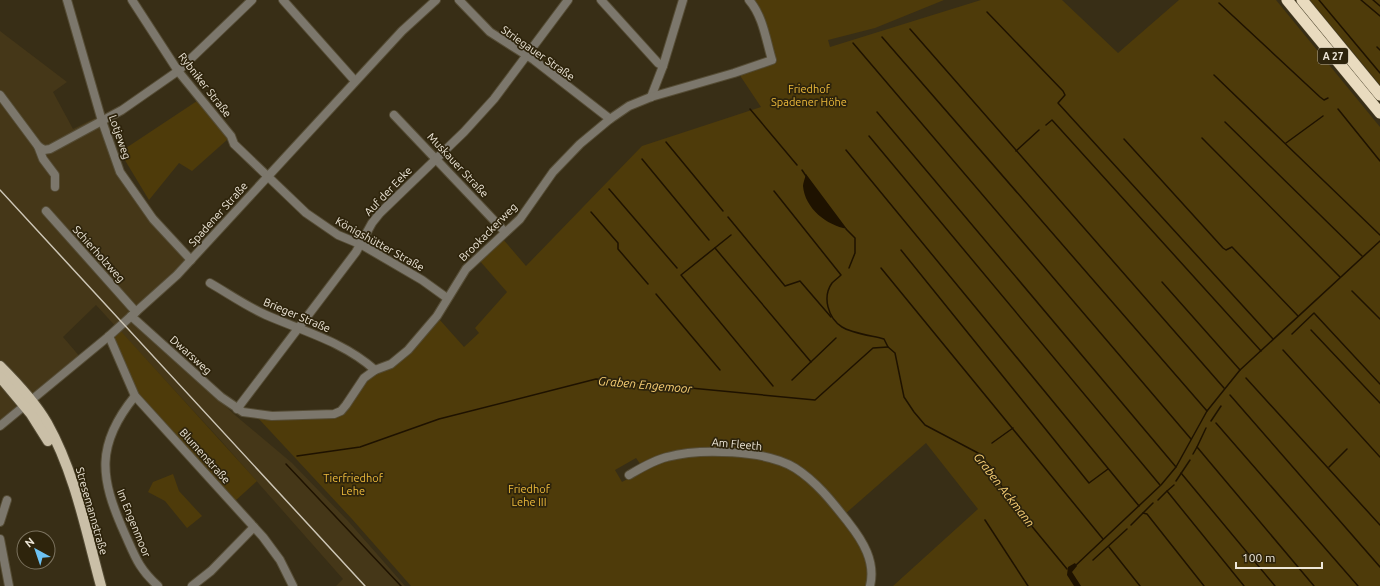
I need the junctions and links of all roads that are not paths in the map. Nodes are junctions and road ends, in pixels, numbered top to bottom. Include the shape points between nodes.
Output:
1 (132, 0) edge
2 (252, 0) edge
3 (283, 0) edge
4 (436, 0) edge
5 (459, 0) edge
6 (568, 0) edge
7 (601, 0) edge
8 (683, 0) edge
9 (748, 0) edge
10 (1287, 0) edge
11 (1302, 0) edge
12 (70, 2) edge
13 (527, 57) junction
14 (663, 66) junction
15 (178, 72) junction
16 (355, 82) junction
17 (1380, 94) edge
18 (0, 95) edge
19 (651, 97) junction
20 (1380, 112) edge
21 (394, 115) dead end
22 (610, 119) junction
23 (102, 121) junction
24 (38, 146) junction
25 (437, 158) junction
26 (267, 177) junction
27 (55, 187) dead end
28 (46, 211) dead end
29 (505, 232) junction
30 (359, 243) junction
31 (191, 260) junction
32 (210, 283) dead end
33 (446, 298) junction
34 (134, 314) junction
35 (300, 327) junction
36 (109, 336) junction
37 (0, 366) edge
38 (375, 370) junction
39 (0, 377) edge
40 (136, 396) junction
41 (28, 403) junction
42 (237, 409) junction
43 (0, 426) edge
44 (629, 475) dead end
45 (7, 500) dead end
46 (0, 522) edge
47 (254, 527) junction
48 (0, 539) edge
49 (9, 586) edge
50 (94, 586) edge
51 (101, 586) edge
52 (158, 586) edge
53 (192, 586) edge
54 (293, 586) edge
55 (870, 586) edge

1 - 15 street, Rybniker Straße
2 - 15 street
3 - 16 street
4 - 16 street, Spadener Straße via 402,31
5 - 13 street, Striegauer Straße via 490,32
6 - 13 street, Auf der Eeke
7 - 14 street
8 - 14 street
9 - 19 street, Brookackerweg via 758,14 772,60
10 - 20 highway, A 27
11 - 17 highway, A 27
12 - 23 street, Lotjeweg
13 - 22 street, Striegauer Straße
13 - 25 street, Auf der Eeke via 494,99
14 - 19 street
15 - 23 street
15 - 26 street, Rybniker Straße via 231,136 234,144
16 - 26 street, Spadener Straße
18 - 24 street
19 - 22 street, Brookackerweg via 629,106
21 - 25 street, Muskauer Straße
22 - 29 street, Brookackerweg via 552,172 520,219
23 - 24 street via 50,149 44,150
23 - 31 street, Lotjeweg via 120,172 153,219
24 - 27 street via 43,159 55,175
25 - 29 street, Muskauer Straße
25 - 30 street, Auf der Eeke via 380,213
26 - 30 street, Königshütter Straße via 306,213 338,235
26 - 31 street, Spadener Straße
28 - 34 street, Schierholzweg
29 - 33 street, Brookackerweg via 466,269
30 - 33 street, Königshütter Straße via 422,280
30 - 35 street, Auf der Eeke via 356,252
31 - 34 street, Spadener Straße
32 - 35 street, Brieger Straße via 244,304
33 - 38 street, Brookackerweg via 435,318 408,350 391,364
34 - 36 street, Spadener Straße
34 - 42 street, Dwarsweg
35 - 38 street, Brieger Straße via 334,343 365,361
35 - 42 street, Auf der Eeke
36 - 40 street, Blumenstraße
36 - 41 street, Spadener Straße
37 - 41 main road, Stresemannstraße
38 - 42 street, Brookackerweg via 364,378 341,411 334,414 272,416
39 - 41 main road, Stresemannstraße
40 - 47 street, Blumenstraße
40 - 52 street, Im Engenmoor via 122,413 113,431 107,449 105,472 109,496 139,565
41 - 43 street, Spadener Straße
41 - 50 main road, Stresemannstraße via 60,467 72,499
41 - 51 main road, Stresemannstraße via 46,423 67,468
44 - 55 street, Am Fleeth via 667,457 695,452 762,456 794,468 824,493 859,537 870,562
45 - 46 street
47 - 53 street via 211,571
47 - 54 street, Blumenstraße via 280,560
48 - 49 street

